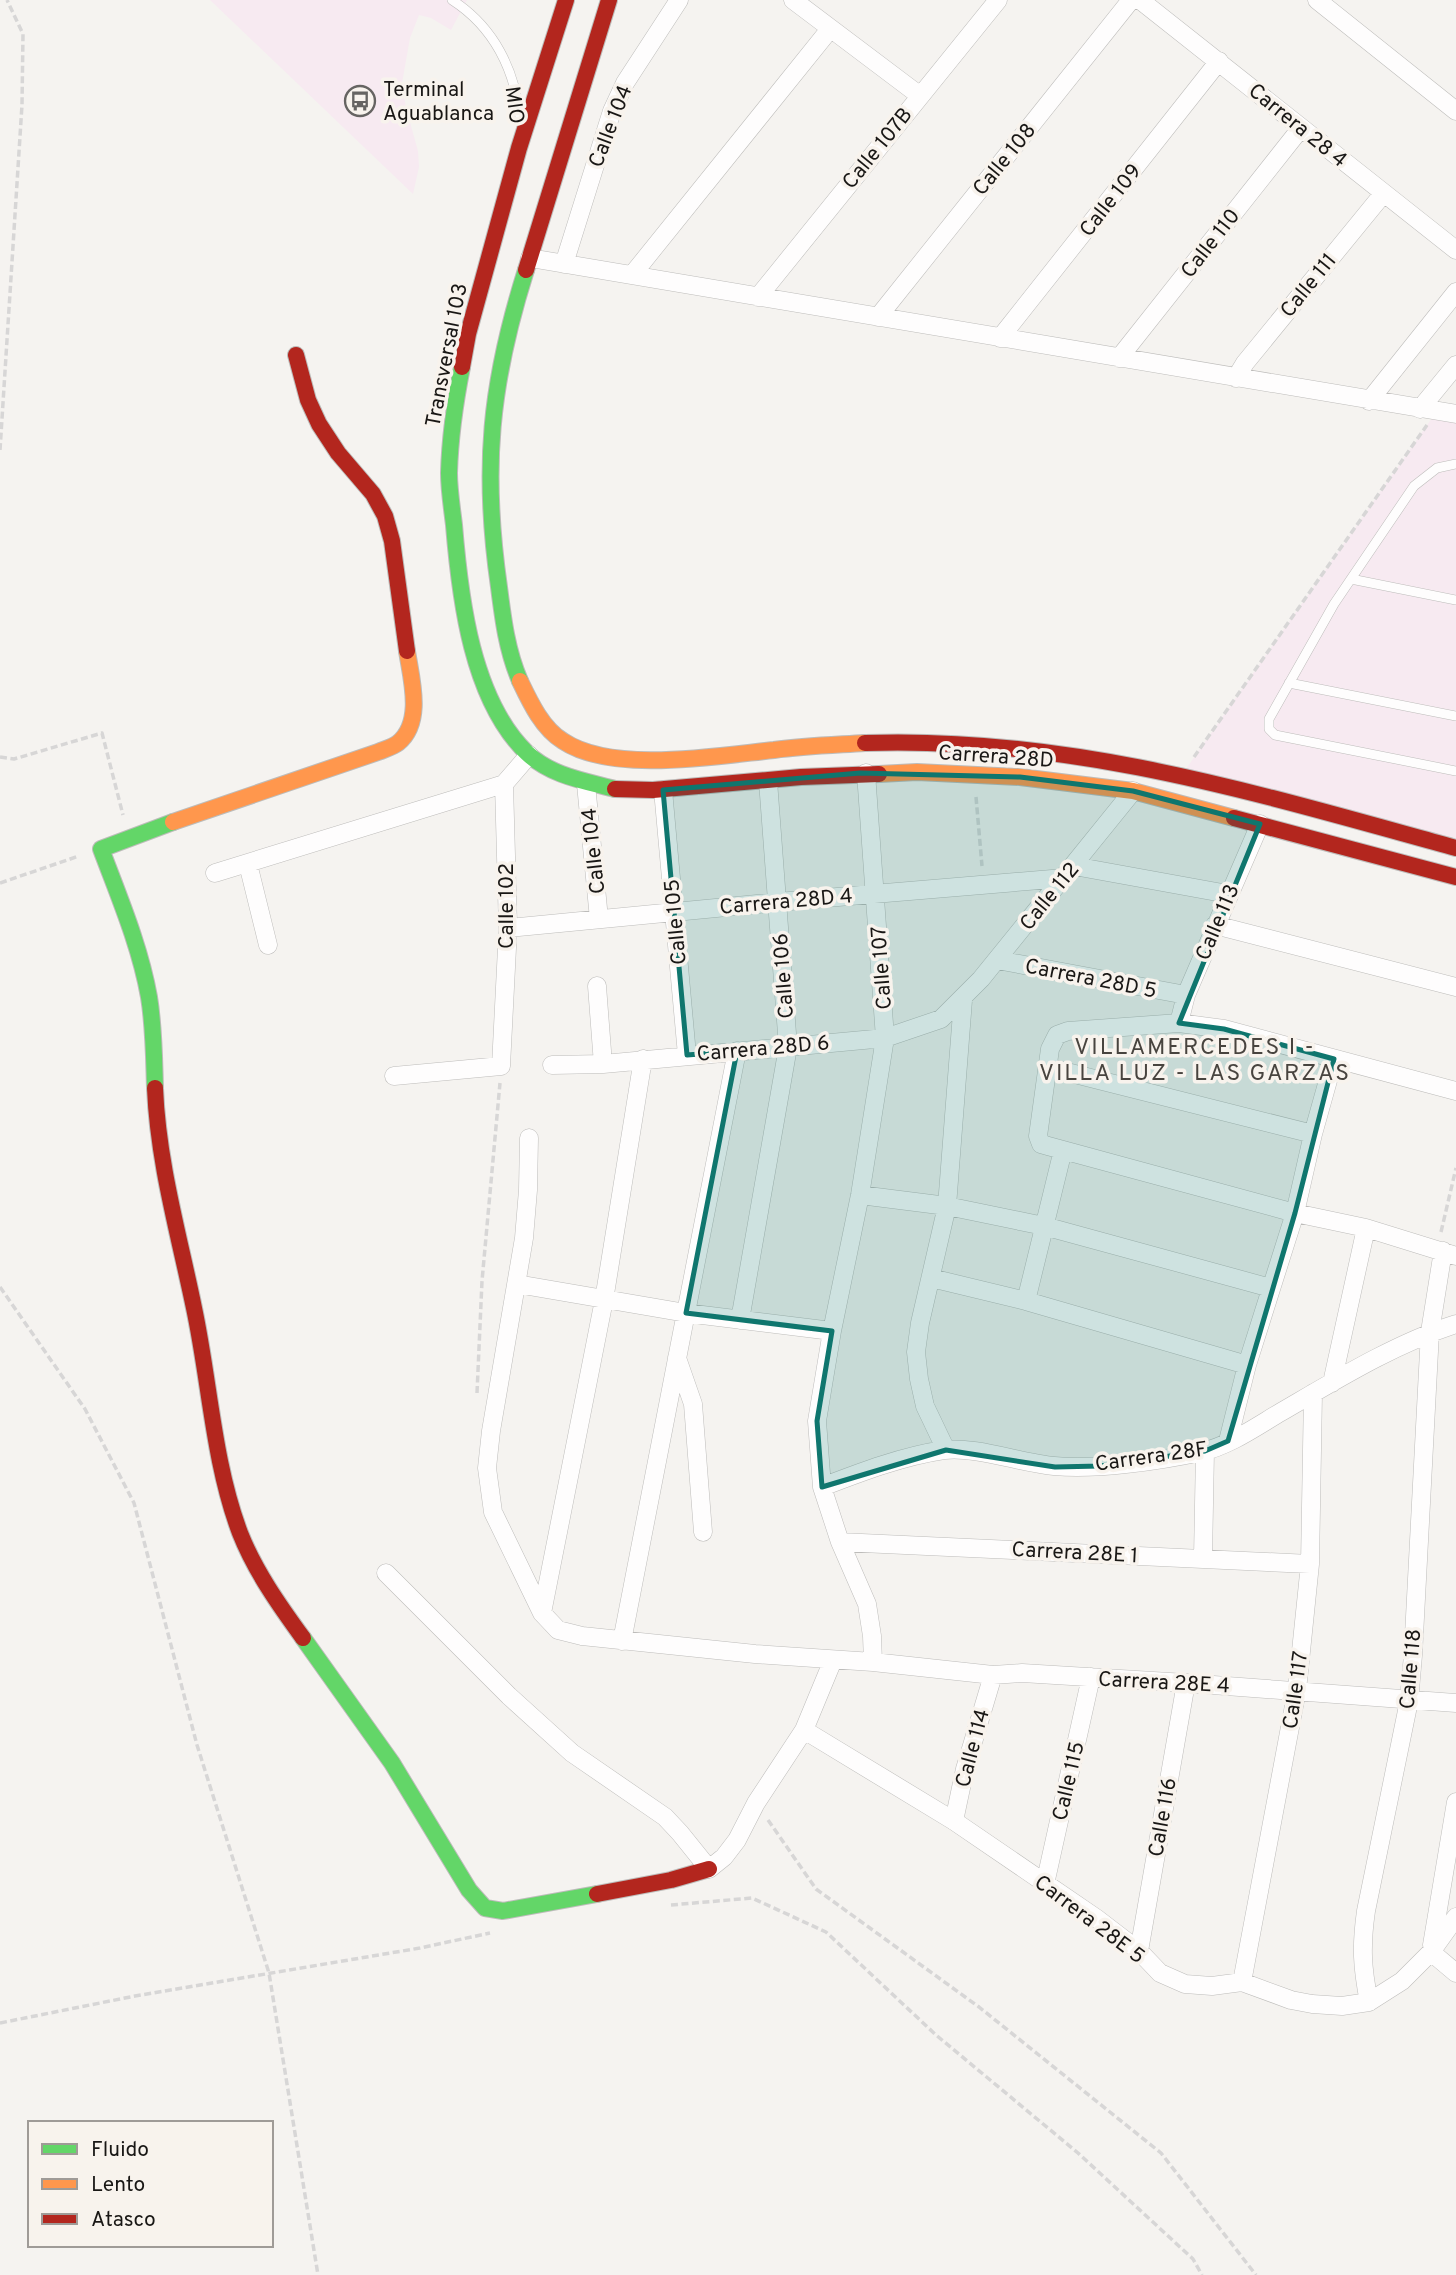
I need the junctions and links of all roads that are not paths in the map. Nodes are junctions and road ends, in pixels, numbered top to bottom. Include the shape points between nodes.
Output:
1 (452, 0) edge
2 (566, 0) edge
3 (609, 0) edge
4 (679, 0) edge
5 (793, 0) edge
6 (998, 0) edge
7 (1131, 0) edge
8 (1140, 0) edge
9 (1317, 0) edge
10 (830, 29) junction
11 (1219, 61) junction
12 (919, 95) junction
13 (1456, 111) edge
14 (1301, 128) junction
15 (519, 148) junction
16 (1383, 194) junction
17 (1456, 250) edge
18 (530, 258) junction
19 (564, 264) junction
20 (632, 275) junction
21 (1456, 292) edge
22 (758, 297) junction
23 (878, 317) junction
24 (1000, 338) junction
25 (296, 355) dead end
26 (1119, 358) junction
27 (1456, 365) edge
28 (1236, 378) junction
29 (1369, 401) junction
30 (1429, 410) junction
31 (1456, 414) edge
32 (1456, 464) edge
33 (1351, 579) junction
34 (1456, 600) edge
35 (1289, 683) junction
36 (1456, 716) edge
37 (529, 755) junction
38 (1456, 771) edge
39 (866, 773) junction
40 (768, 781) junction
41 (504, 784) junction
42 (586, 784) junction
43 (663, 790) junction
44 (1133, 791) junction
45 (1260, 824) junction
46 (1456, 848) edge
47 (248, 864) junction
48 (1069, 872) junction
49 (215, 873) dead end
50 (1456, 877) edge
51 (876, 894) junction
52 (1228, 894) junction
53 (778, 902) junction
54 (674, 911) junction
55 (599, 919) junction
56 (1215, 925) junction
57 (508, 928) junction
58 (268, 945) dead end
59 (997, 960) junction
60 (597, 986) dead end
61 (1456, 987) edge
62 (1186, 995) junction
63 (963, 1000) junction
64 (1179, 1023) junction
65 (885, 1038) junction
66 (788, 1047) junction
67 (737, 1051) junction
68 (687, 1055) junction
69 (643, 1059) junction
70 (1334, 1059) junction
71 (603, 1064) junction
72 (552, 1065) dead end
73 (1047, 1067) junction
74 (394, 1076) dead end
75 (1456, 1091) edge
76 (1313, 1134) junction
77 (529, 1138) dead end
78 (1063, 1150) junction
79 (860, 1195) junction
80 (947, 1206) junction
81 (1295, 1213) junction
82 (1044, 1226) junction
83 (1366, 1228) junction
84 (1449, 1254) edge
85 (931, 1278) junction
86 (517, 1284) junction
87 (1271, 1288) junction
88 (604, 1300) junction
89 (1026, 1301) junction
90 (686, 1313) junction
91 (740, 1320) junction
92 (1456, 1324) edge
93 (832, 1331) junction
94 (1430, 1332) junction
95 (677, 1358) junction
96 (1247, 1365) junction
97 (1332, 1383) junction
98 (1313, 1394) junction
99 (1228, 1441) junction
100 (946, 1450) junction
101 (1205, 1451) junction
102 (822, 1487) junction
103 (703, 1532) dead end
104 (840, 1542) junction
105 (1203, 1558) junction
106 (1310, 1564) junction
107 (386, 1573) dead end
108 (542, 1613) junction
109 (622, 1641) junction
110 (833, 1660) junction
111 (873, 1662) junction
112 (993, 1675) junction
113 (1091, 1678) junction
114 (1186, 1683) junction
115 (1297, 1690) junction
116 (1409, 1701) junction
117 (1456, 1703) edge
118 (804, 1730) junction
119 (1456, 1802) edge
120 (954, 1821) junction
121 (709, 1870) junction
122 (1045, 1884) junction
123 (1456, 1916) edge
124 (1139, 1951) junction
125 (1431, 1952) junction
126 (1456, 1973) edge
127 (1242, 1982) junction
128 (1369, 2002) junction

1 - 15 lane, MIO via 488,31 504,57 516,87
2 - 15 street, Transversal 103
3 - 18 street
4 - 19 street, Calle 104 via 612,111
5 - 10 street
6 - 12 street, Calle 107B
7 - 23 street, Calle 108
8 - 11 street, Carrera 28 4
9 - 13 street
10 - 12 street
10 - 20 street
11 - 14 street, Carrera 28 4
11 - 24 street, Calle 109
12 - 22 street, Calle 107B
14 - 16 street, Carrera 28 4
14 - 26 street, Calle 110
15 - 37 street, Transversal 103 via 468,334 454,410 449,474 463,599 478,667 503,725
16 - 17 street, Carrera 28 4
16 - 28 street, Calle 111
18 - 19 street
18 - 46 street, Carrera 28D via 504,343 489,474 510,656 521,684 563,742 616,757 678,758 804,746 944,745 1091,757
19 - 20 street
20 - 22 street
21 - 29 street
22 - 23 street
23 - 24 street
24 - 26 street
25 - 121 street via 319,424 373,494 389,529 413,691 409,728 398,743 378,752 101,849 141,958 150,998 159,1136 233,1513 275,1599 374,1735 483,1907 520,1909
26 - 28 street
27 - 30 street
28 - 29 street
29 - 30 street
30 - 31 street
32 - 33 lane via 1437,468 1414,486
33 - 34 lane
33 - 35 lane
35 - 36 lane
35 - 38 lane via 1269,719 1269,729 1275,735
37 - 41 street
37 - 42 street, Carrera 28D
39 - 40 street, Carrera 28D
39 - 44 street, Carrera 28D via 1020,777
39 - 51 street, Calle 107
40 - 43 street, Carrera 28D
40 - 53 street, Calle 106
41 - 47 street
41 - 57 street, Calle 102
42 - 43 street, Carrera 28D
42 - 55 street, Calle 104
43 - 54 street, Calle 105
44 - 45 street, Carrera 28D
44 - 48 street, Calle 112
45 - 50 street, Carrera 28D
45 - 52 street, Calle 113
47 - 49 street
47 - 58 street
48 - 51 street, Carrera 28D 4
48 - 52 street, Carrera 28D 4
48 - 59 street, Calle 112
51 - 53 street, Carrera 28D 4
51 - 65 street, Calle 107
52 - 56 street, Calle 113
53 - 54 street, Carrera 28D 4
53 - 66 street, Calle 106
54 - 55 street, Carrera 28D 4
54 - 68 street, Calle 105
55 - 57 street, Carrera 28D 4
56 - 61 street
56 - 62 street, Calle 113
57 - 74 street, Calle 102 via 501,1066
59 - 62 street, Carrera 28D 5
59 - 63 street, Calle 112
60 - 71 street
62 - 64 street, Calle 113
63 - 65 street, Carrera 28D 6 via 941,1019
63 - 80 street
64 - 70 street via 1224,1029
64 - 73 street via 1068,1031 1053,1040
65 - 66 street, Carrera 28D 6
65 - 79 street, Calle 107
66 - 67 street, Carrera 28D 6
66 - 91 street, Calle 106
67 - 68 street, Carrera 28D 6
67 - 90 street
68 - 69 street, Carrera 28D 6
69 - 71 street, Carrera 28D 6
69 - 88 street
70 - 75 street
70 - 76 street
71 - 72 street, Carrera 28D 6
73 - 76 street
73 - 78 street via 1039,1140
76 - 81 street
77 - 86 street
78 - 81 street
78 - 82 street
79 - 80 street
79 - 93 street, Calle 107
80 - 82 street
80 - 85 street
81 - 83 street
81 - 87 street
82 - 87 street
82 - 89 street
83 - 84 street
83 - 97 street
84 - 94 street, Calle 118
85 - 89 street
85 - 100 street via 916,1352 926,1406
86 - 88 street
86 - 108 street via 487,1468 493,1512
87 - 96 street
88 - 90 street
88 - 108 street
89 - 96 street
90 - 91 street
90 - 95 street
91 - 93 street
92 - 94 street, Carrera 28F
93 - 102 street, Calle 107 via 817,1421
94 - 97 street, Carrera 28F
94 - 116 street, Calle 118
95 - 103 street via 693,1404
95 - 109 street
96 - 99 street
97 - 98 street, Carrera 28F
98 - 99 street, Carrera 28F
98 - 106 street, Calle 117
99 - 101 street, Carrera 28F
100 - 101 street, Carrera 28F via 1055,1467 1100,1466
100 - 102 street, Carrera 28F
101 - 105 street
102 - 104 street, Calle 107
104 - 105 street, Carrera 28E 1
104 - 111 street, Calle 107 via 867,1604
105 - 106 street, Carrera 28E 1
106 - 115 street, Calle 117
107 - 121 street via 572,1753 665,1817
108 - 109 street, Carrera 28E 4 via 558,1630
109 - 110 street, Carrera 28E 4
110 - 111 street, Carrera 28E 4
110 - 118 street
111 - 112 street, Carrera 28E 4
112 - 113 street, Carrera 28E 4
112 - 120 street, Calle 114
113 - 114 street, Carrera 28E 4
113 - 122 street, Calle 115
114 - 115 street, Carrera 28E 4
114 - 124 street, Calle 116
115 - 116 street, Carrera 28E 4
115 - 127 street, Calle 117
116 - 117 street, Carrera 28E 4
116 - 128 street, Calle 118 via 1361,1944
118 - 120 street, Carrera 28E 5
118 - 121 street via 737,1840
119 - 125 street
120 - 122 street, Carrera 28E 5
122 - 124 street, Carrera 28E 5
123 - 125 street, Carrera 28E 5
124 - 127 street, Carrera 28E 5 via 1160,1973 1185,1984
125 - 126 street
125 - 128 street, Carrera 28E 5 via 1402,1981
127 - 128 street, Carrera 28E 5 via 1312,2004

